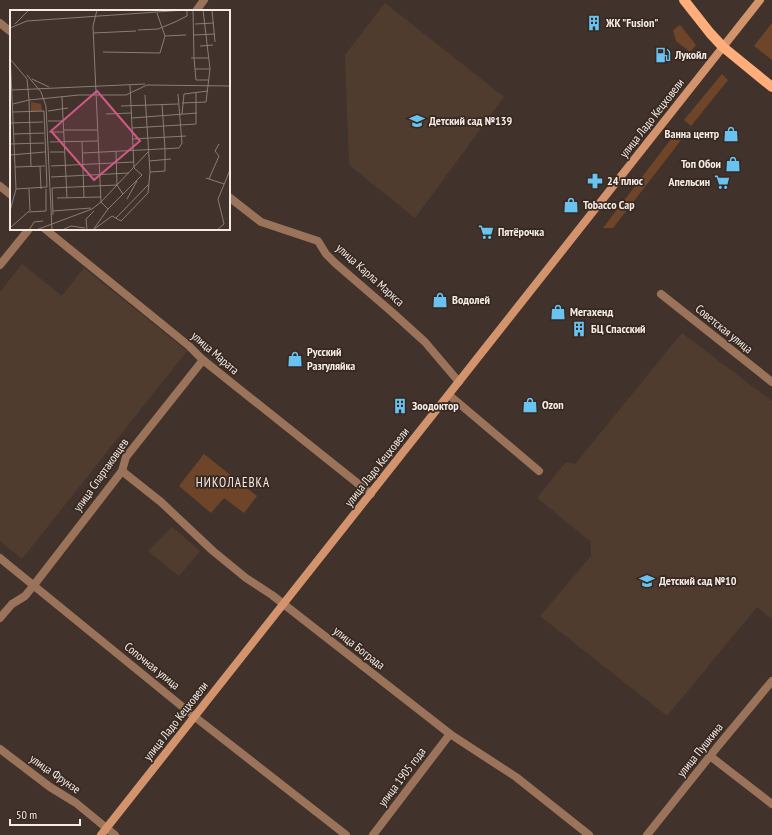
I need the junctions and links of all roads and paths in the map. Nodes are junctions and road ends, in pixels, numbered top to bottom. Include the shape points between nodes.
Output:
1 (684, 0) edge
2 (760, 0) edge
3 (201, 1) edge
4 (196, 10) edge
5 (0, 23) edge
6 (10, 31) edge
7 (723, 46) junction
8 (772, 87) edge
9 (0, 186) edge
10 (10, 194) edge
11 (230, 198) edge
12 (28, 230) edge
13 (46, 230) edge
14 (0, 265) edge
15 (661, 294) dead end
16 (203, 360) junction
17 (460, 382) junction
18 (772, 382) edge
19 (449, 395) junction
20 (122, 471) junction
21 (539, 471) dead end
22 (370, 494) junction
23 (0, 558) edge
24 (34, 585) junction
25 (284, 604) junction
26 (0, 618) edge
27 (772, 682) edge
28 (195, 716) junction
29 (450, 734) junction
30 (0, 749) edge
31 (710, 756) junction
32 (772, 804) edge
33 (104, 832) edge
34 (115, 835) edge
35 (346, 835) edge
36 (373, 835) edge
37 (589, 835) edge
38 (647, 835) edge

1 - 7 main road
2 - 7 main road, улица Ладо Кецховели
3 - 4 street
5 - 6 street
7 - 8 main road
7 - 17 main road, улица Ладо Кецховели
9 - 10 street
11 - 17 street, улица Карла Маркса via 261,222 318,241 335,263 393,312
12 - 14 street
13 - 16 street, улица Марата
15 - 18 street, Советская улица
16 - 20 street, улица Спартаковцев via 126,457
16 - 22 street, улица Марата
17 - 19 main road, улица Ладо Кецховели
19 - 21 street
19 - 22 main road, улица Ладо Кецховели
20 - 24 street, улица Спартаковцев
20 - 25 street, улица Бограда via 161,502 213,551
22 - 25 main road, улица Ладо Кецховели
23 - 24 street, Сопочная улица
24 - 26 street, улица Спартаковцев
24 - 28 street, Сопочная улица
25 - 28 main road, улица Ладо Кецховели
25 - 29 street, улица Бограда
27 - 31 street, улица Пушкина
28 - 33 main road, улица Ладо Кецховели
28 - 35 street, Сопочная улица
29 - 36 street, улица 1905 года
29 - 37 street, улица Бограда via 516,777
30 - 33 street, улица Фрунзе via 50,787 76,803
31 - 32 street
31 - 38 street, улица Пушкина
33 - 34 street, улица Фрунзе

